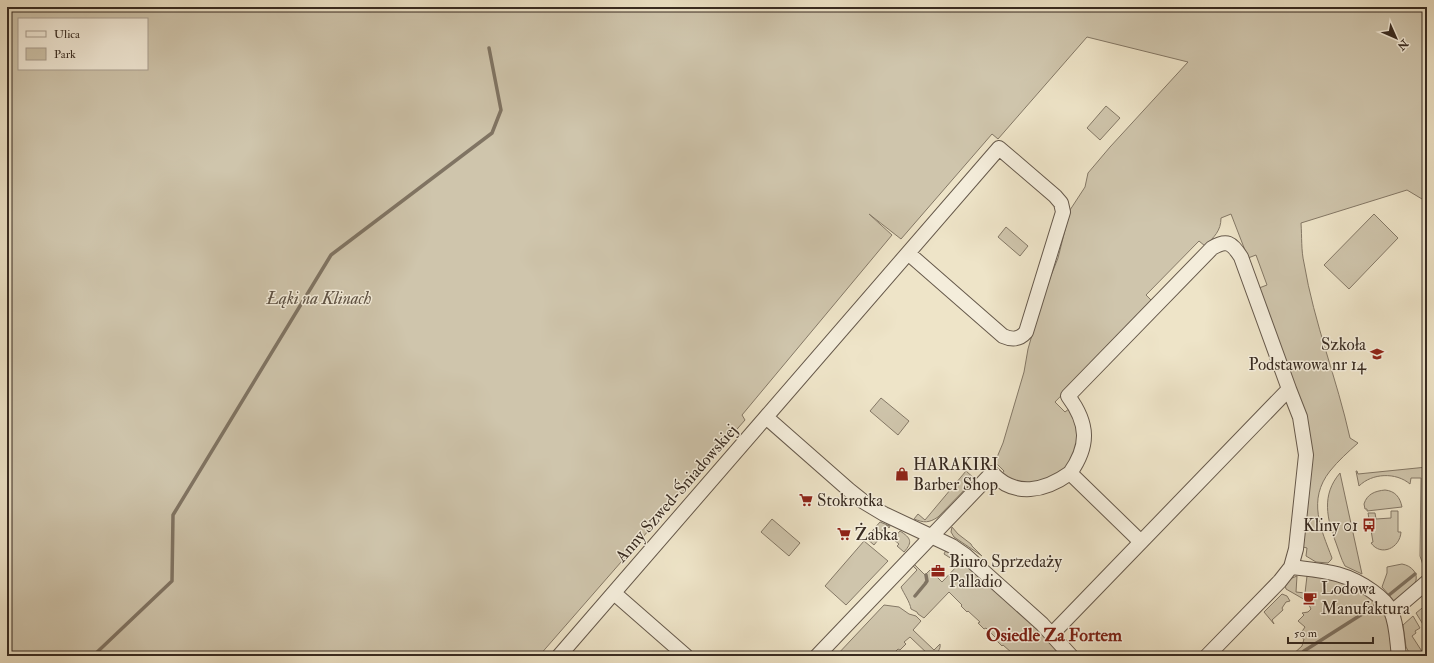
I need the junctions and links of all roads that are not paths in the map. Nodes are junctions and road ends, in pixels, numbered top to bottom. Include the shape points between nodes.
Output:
1 (908, 253) junction
2 (1289, 389) junction
3 (766, 417) junction
4 (1070, 473) junction
5 (930, 536) junction
6 (1141, 542) junction
7 (1291, 567) junction
8 (1427, 582) edge
9 (614, 593) junction
10 (1392, 612) junction
11 (1052, 634) junction
12 (559, 656) edge
13 (686, 656) edge
14 (817, 656) edge
15 (1071, 656) edge
16 (1207, 656) edge
17 (1398, 656) edge

1 - 1 street, Anny Szwed-Śniadowskiej via 999,148 1061,203 1063,212 1026,332 1016,339 1003,336
1 - 3 street, Anny Szwed-Śniadowskiej
2 - 4 street via 1241,257 1235,246 1220,243 1212,248 1068,396 1084,427 1082,453
2 - 6 street
2 - 7 street via 1300,416 1306,456 1296,549
3 - 5 street via 864,502
3 - 9 street, Anny Szwed-Śniadowskiej
4 - 5 street via 1046,487 1034,489 1012,487 992,473
4 - 6 street
5 - 11 street via 952,546 980,567
5 - 14 street
6 - 11 street
7 - 10 street via 1335,573 1351,578 1375,593
7 - 16 street
8 - 10 street
9 - 12 street, Anny Szwed-Śniadowskiej
9 - 13 street
10 - 17 street
11 - 15 street

